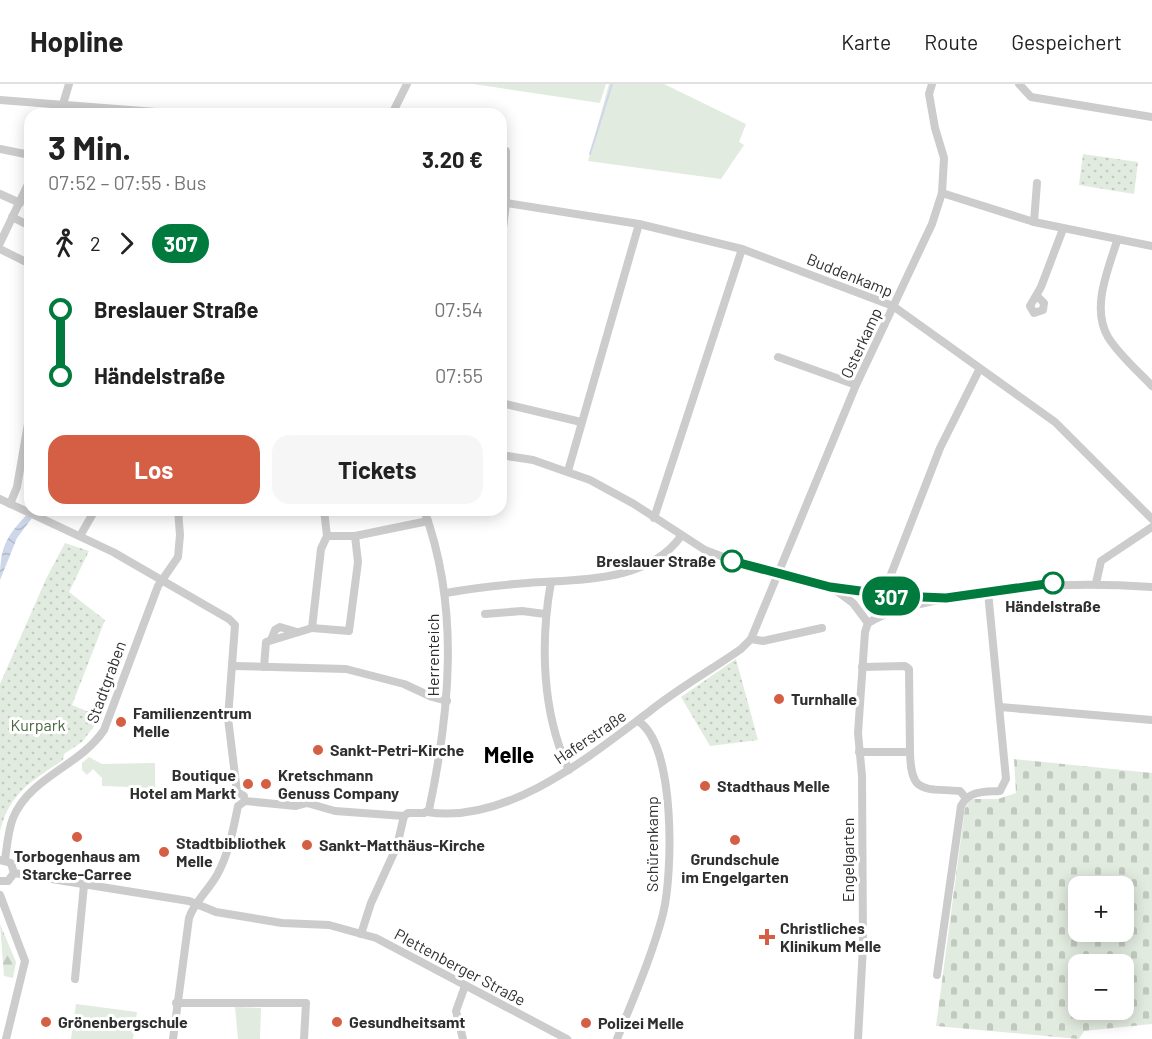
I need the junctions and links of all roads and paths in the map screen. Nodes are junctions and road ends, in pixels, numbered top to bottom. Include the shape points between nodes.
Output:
1 (69, 84) edge
2 (407, 84) edge
3 (932, 84) edge
4 (1019, 84) edge
5 (0, 100) edge
6 (65, 104) junction
7 (63, 108) edge
8 (96, 108) edge
9 (395, 108) edge
10 (1152, 117) edge
11 (0, 149) edge
12 (24, 154) edge
13 (1037, 183) dead end
14 (942, 193) junction
15 (0, 194) edge
16 (24, 194) edge
17 (20, 203) junction
18 (507, 203) edge
19 (12, 217) junction
20 (1034, 222) junction
21 (24, 223) edge
22 (639, 224) junction
23 (1063, 229) junction
24 (1118, 242) junction
25 (0, 243) edge
26 (1152, 246) edge
27 (742, 249) junction
28 (24, 260) edge
29 (1036, 296) dead end
30 (893, 306) junction
31 (778, 357) dead end
32 (979, 370) junction
33 (856, 385) junction
34 (1152, 386) edge
35 (507, 404) edge
36 (581, 422) junction
37 (24, 447) edge
38 (507, 456) edge
39 (568, 471) junction
40 (0, 499) edge
41 (10, 504) junction
42 (24, 510) edge
43 (36, 516) edge
44 (92, 516) edge
45 (178, 516) edge
46 (325, 516) edge
47 (426, 516) edge
48 (654, 518) junction
49 (1152, 519) edge
50 (428, 521) junction
51 (1152, 527) edge
52 (80, 536) junction
53 (327, 536) junction
54 (355, 536) junction
55 (681, 536) junction
56 (777, 574) junction
57 (551, 582) junction
58 (160, 583) junction
59 (1096, 583) junction
60 (830, 587) junction
61 (1152, 588) edge
62 (988, 592) junction
63 (446, 593) junction
64 (883, 595) junction
65 (946, 598) junction
66 (485, 614) dead end
67 (545, 614) junction
68 (868, 623) junction
69 (312, 628) junction
70 (822, 628) dead end
71 (751, 639) junction
72 (233, 666) junction
73 (267, 667) junction
74 (862, 667) junction
75 (447, 701) junction
76 (1000, 707) junction
77 (1152, 720) edge
78 (638, 721) junction
79 (859, 752) junction
80 (910, 752) junction
81 (569, 770) junction
82 (965, 797) junction
83 (245, 801) junction
84 (427, 813) junction
85 (404, 816) junction
86 (3, 860) edge
87 (14, 873) junction
88 (0, 884) edge
89 (84, 885) junction
90 (0, 895) edge
91 (195, 903) junction
92 (361, 933) junction
93 (937, 975) dead end
94 (75, 979) dead end
95 (465, 986) junction
96 (176, 1003) junction
97 (6, 1039) edge
98 (173, 1039) edge
99 (304, 1039) edge
100 (463, 1039) edge
101 (567, 1039) edge
102 (617, 1039) edge
103 (858, 1039) edge

1 - 6 street
2 - 9 street
3 - 14 street, Osterkamp via 929,94 934,128 944,158
4 - 10 street via 1031,97
5 - 6 street
6 - 7 street
6 - 8 street
11 - 12 street
13 - 20 street
14 - 20 street
14 - 30 street, Osterkamp via 932,224
15 - 17 street
16 - 17 street
17 - 19 street
18 - 22 street, Buddenkamp
19 - 21 street
19 - 25 street
20 - 23 street
22 - 27 street, Buddenkamp
22 - 36 street
23 - 24 street
23 - 29 street
24 - 26 street
24 - 34 street via 1103,290 1104,327 1109,338
25 - 28 street
27 - 30 street, Buddenkamp
27 - 48 street
30 - 32 street, Buddenkamp
30 - 33 street, Osterkamp
31 - 33 street
32 - 49 street, Buddenkamp via 1055,422
32 - 64 street via 940,448
33 - 56 street, Osterkamp
35 - 36 street
36 - 39 street
37 - 41 street
38 - 39 street
39 - 48 street
40 - 41 street
41 - 42 street
43 - 52 street
44 - 52 street
45 - 58 street, Stadtgraben via 178,557
46 - 53 street
47 - 50 street, Herrenteich
48 - 55 street
50 - 54 street
50 - 63 street, Herrenteich
51 - 59 street via 1101,561
52 - 58 street
53 - 54 street
53 - 69 street via 321,549
54 - 69 street via 358,562 349,631
55 - 56 street via 720,557
55 - 57 street via 662,557 632,570
56 - 60 street
56 - 71 street, Haferstraße
57 - 63 street
57 - 67 street
58 - 72 street via 235,625
58 - 86 street, Stadtgraben via 104,730 89,748 23,800 11,825
59 - 61 street
59 - 62 street via 1053,583
60 - 64 street
60 - 68 street via 853,603
62 - 65 street
62 - 76 street
63 - 75 street, Herrenteich
64 - 65 street
65 - 68 street via 883,614
66 - 67 street
67 - 81 street via 550,706 558,747
68 - 74 street, Engelgarten
69 - 73 street via 266,642
70 - 71 street via 763,641
71 - 78 street, Haferstraße
72 - 73 street
72 - 83 street via 228,718 237,792
73 - 75 street via 346,669 404,684
74 - 79 street, Engelgarten
74 - 80 street via 909,669
75 - 84 street, Herrenteich
76 - 77 street
76 - 82 street via 1005,786 1000,791
78 - 81 street, Haferstraße
78 - 102 street, Schürenkamp via 658,747 663,765 668,890
79 - 80 street
79 - 103 street, Engelgarten via 862,955
80 - 82 street via 912,778 917,784 960,791
81 - 84 street, Haferstraße via 495,807 472,813
82 - 93 street
83 - 85 street via 296,806 307,803 335,811
83 - 91 street via 238,806 226,858
84 - 85 street
85 - 92 street via 397,846
86 - 87 street via 13,866
87 - 88 street
87 - 89 street, Plettenberger Straße
89 - 91 street, Plettenberger Straße
89 - 94 street
90 - 97 street via 25,961
91 - 92 street, Plettenberger Straße via 216,912 282,923 329,925
91 - 96 street via 189,918
92 - 95 street, Plettenberger Straße via 393,944
95 - 100 street via 456,1011
95 - 101 street, Plettenberger Straße
96 - 98 street
96 - 99 street via 306,1003

